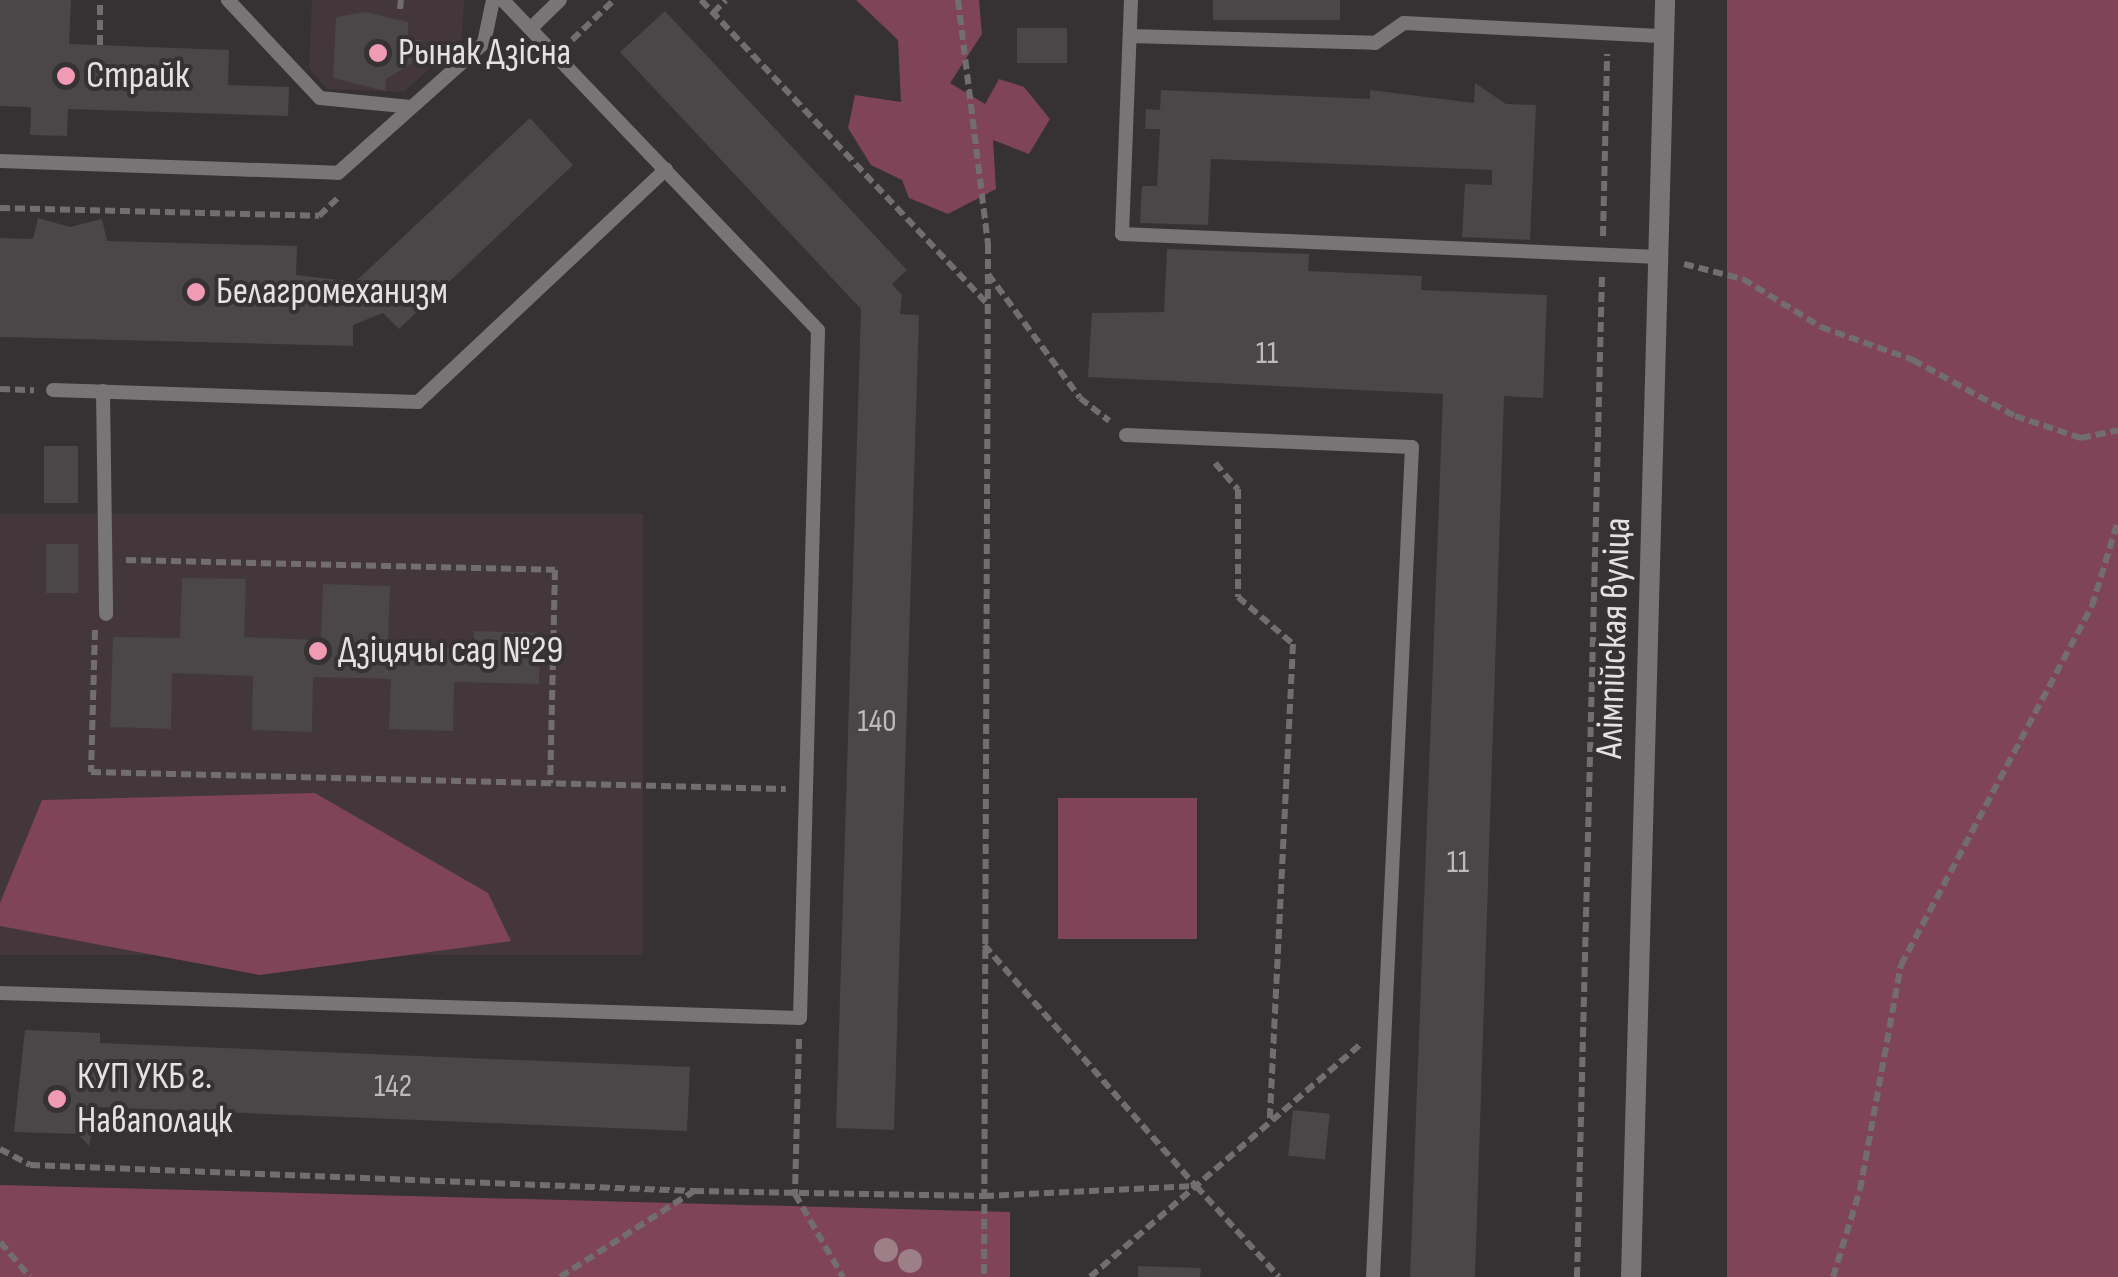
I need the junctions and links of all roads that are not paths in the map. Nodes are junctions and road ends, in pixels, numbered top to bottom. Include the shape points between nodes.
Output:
1 (228, 0) edge
2 (493, 0) edge
3 (503, 0) edge
4 (560, 0) edge
5 (1131, 0) edge
6 (1665, 0) edge
7 (531, 28) junction
8 (1130, 36) junction
9 (1664, 36) junction
10 (411, 108) junction
11 (0, 161) edge
12 (666, 169) junction
13 (1659, 257) junction
14 (53, 390) road end
15 (103, 392) junction
16 (1126, 435) road end
17 (106, 614) road end
18 (0, 993) edge
19 (1373, 1277) edge
20 (1631, 1277) edge

1 - 10 lane via 320,98
2 - 10 lane via 484,43
3 - 7 lane
4 - 7 lane
5 - 8 lane
6 - 9 street, Алімпійская вуліца
7 - 12 lane
8 - 9 lane via 1375,43 1404,23
8 - 13 lane via 1122,234
9 - 13 street, Алімпійская вуліца
10 - 11 lane via 338,174
12 - 15 lane via 418,402
12 - 18 lane via 818,330 800,1018
13 - 20 street, Алімпійская вуліца
14 - 15 lane
15 - 17 lane
16 - 19 lane via 1412,446

